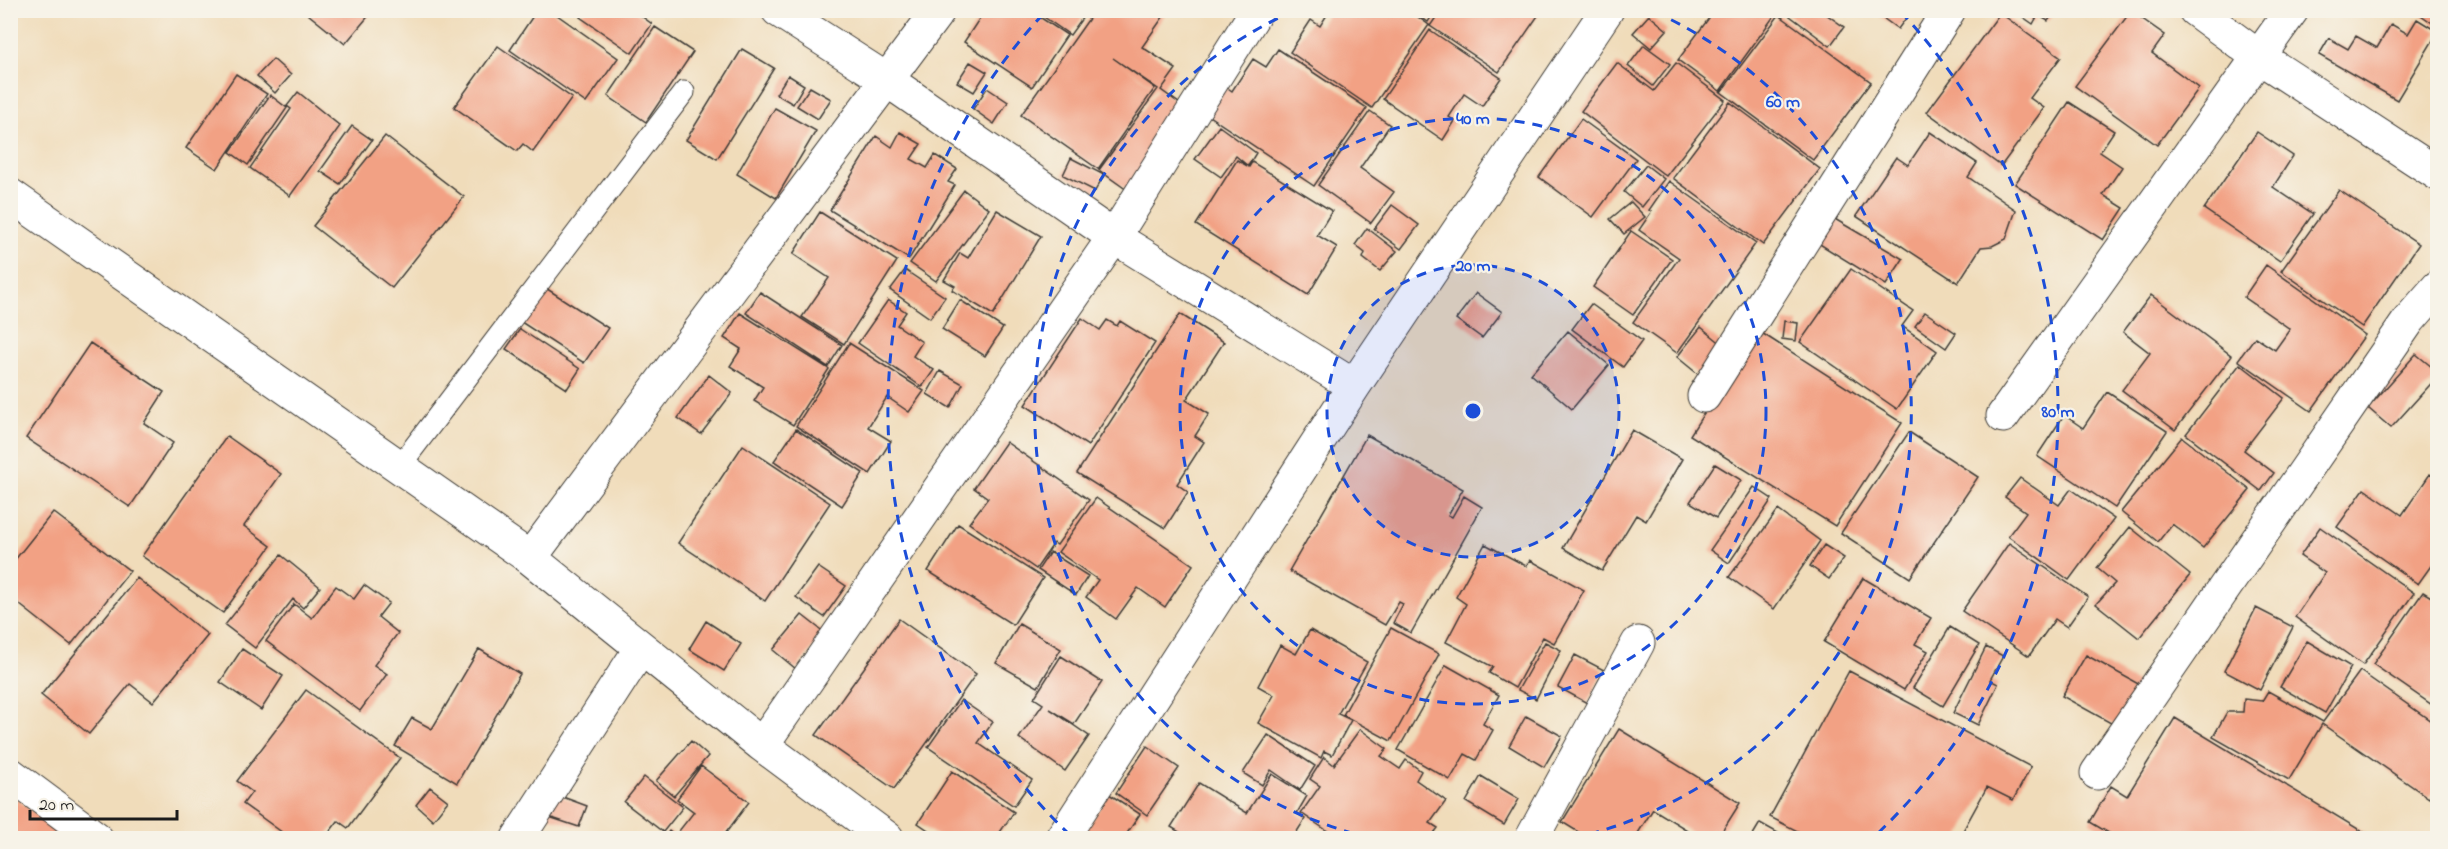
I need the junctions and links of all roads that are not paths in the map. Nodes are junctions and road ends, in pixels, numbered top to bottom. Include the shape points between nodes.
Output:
1 (778, 10) edge
2 (939, 10) edge
3 (1257, 10) edge
4 (1607, 10) edge
5 (1949, 10) edge
6 (2195, 10) edge
7 (2292, 10) edge
8 (2259, 57) junction
9 (887, 80) junction
10 (684, 92) dead end
11 (2438, 174) edge
12 (10, 195) edge
13 (1114, 237) junction
14 (2438, 287) edge
15 (1354, 386) junction
16 (1704, 396) dead end
17 (2003, 416) dead end
18 (399, 466) junction
19 (530, 558) junction
20 (1638, 643) dead end
21 (641, 648) junction
22 (762, 745) junction
23 (10, 774) edge
24 (2097, 774) dead end
25 (96, 838) edge
26 (518, 838) edge
27 (887, 838) edge
28 (1062, 838) edge
29 (1532, 838) edge

1 - 9 street
2 - 9 street
3 - 13 street
4 - 15 street
5 - 16 street
6 - 8 street
7 - 8 street
8 - 11 street
8 - 17 street
9 - 13 street
9 - 19 street
10 - 18 lane
12 - 18 street
13 - 15 street
13 - 22 street
14 - 24 street via 2409,320
15 - 28 street
18 - 19 street
19 - 21 street
20 - 29 street
21 - 22 street
21 - 26 street
22 - 27 street
23 - 25 street

